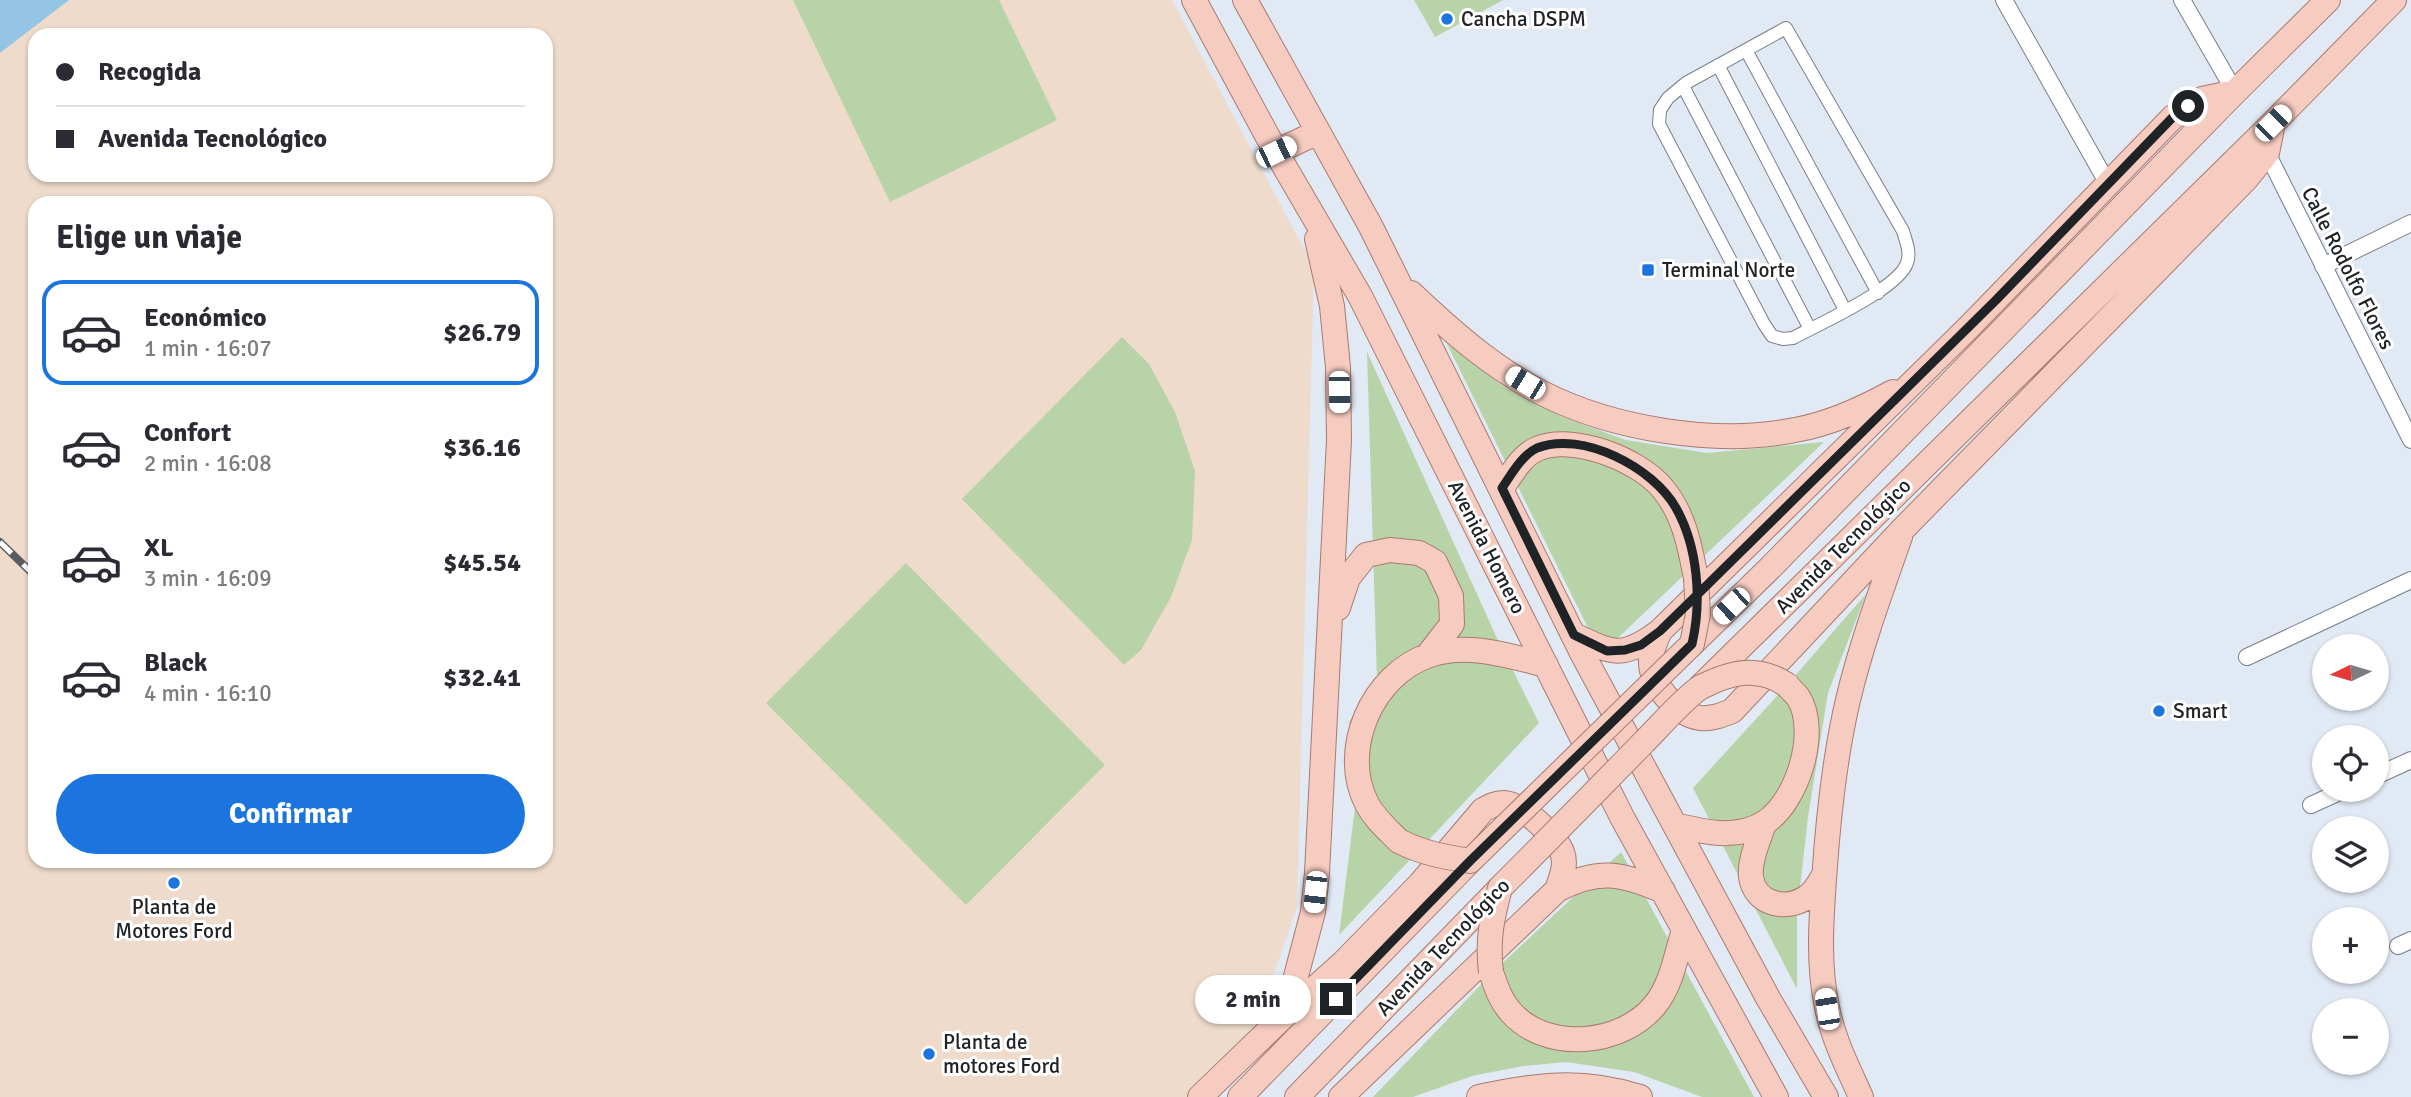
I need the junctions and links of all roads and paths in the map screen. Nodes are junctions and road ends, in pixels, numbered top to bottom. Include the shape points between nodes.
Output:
1 (1194, 0) edge
2 (1245, 0) edge
3 (2004, 0) edge
4 (2182, 0) edge
5 (2328, 0) edge
6 (2394, 0) edge
7 (1746, 50) junction
8 (1718, 65) junction
9 (1684, 86) junction
10 (2235, 92) junction
11 (2273, 123) junction
12 (1318, 132) junction
13 (1276, 152) junction
14 (2267, 153) junction
15 (2108, 184) junction
16 (1311, 214) junction
17 (2411, 223) edge
18 (2323, 265) junction
19 (1398, 281) junction
20 (1878, 293) junction
21 (1845, 310) junction
22 (1810, 329) junction
23 (1913, 382) junction
24 (2411, 440) edge
25 (1502, 488) junction
26 (1902, 530) junction
27 (2411, 580) edge
28 (1660, 631) junction
29 (1578, 644) junction
30 (1692, 644) junction
31 (1428, 655) junction
32 (2247, 657) dead end
33 (1328, 663) junction
34 (1550, 674) junction
35 (1699, 688) junction
36 (2411, 760) edge
37 (2389, 770) edge
38 (2318, 802) edge
39 (2311, 805) dead end
40 (1764, 823) junction
41 (1675, 825) junction
42 (1470, 861) junction
43 (1824, 875) junction
44 (1500, 888) junction
45 (1557, 890) junction
46 (1663, 891) junction
47 (1684, 930) junction
48 (1286, 1014) junction
49 (1200, 1097) edge
50 (1240, 1097) edge
51 (1297, 1097) edge
52 (1341, 1097) edge
53 (1479, 1097) edge
54 (1640, 1097) edge
55 (1776, 1097) edge
56 (1826, 1097) edge
57 (1861, 1097) edge

1 - 13 main road, Avenida Homero
2 - 12 main road, Avenida Homero
3 - 15 street
4 - 10 street
5 - 10 main road, Avenida Tecnológico
6 - 11 main road, Avenida Tecnológico
7 - 8 street
7 - 20 street
7 - 20 street via 1786,28 1903,231 1909,260 1904,271
8 - 9 street
8 - 21 street
9 - 22 street
9 - 22 street via 1660,110 1665,138 1772,336 1793,338
10 - 15 main road via 2202,99 2173,117
10 - 30 main road, Avenida Tecnológico
11 - 14 main road
11 - 35 main road, Avenida Tecnológico
12 - 13 main road
12 - 19 main road, Avenida Homero
13 - 16 main road, Avenida Homero
14 - 18 street, Calle Rodolfo Flores
14 - 26 main road
15 - 23 main road
16 - 33 main road via 1332,306 1338,367
16 - 34 main road, Avenida Homero via 1360,296
17 - 18 street
18 - 24 street, Calle Rodolfo Flores
19 - 23 main road via 1490,362 1542,393 1601,417 1652,428 1742,435 1794,430 1836,419
19 - 25 main road, Avenida Homero
20 - 21 street
21 - 22 street
23 - 28 main road
25 - 29 main road, Avenida Homero
25 - 30 main road, bridge via 1534,449 1550,444 1581,445 1613,456 1662,487 1689,541 1698,614
26 - 28 main road via 1732,711 1698,718 1665,695 1654,677 1651,660
26 - 43 main road via 1848,700 1833,782
27 - 32 street
28 - 29 main road via 1625,650
29 - 41 main road, Avenida Homero
30 - 42 main road, Avenida Tecnológico, bridge
31 - 33 main road via 1452,624 1451,596 1435,562 1419,553 1390,550 1366,555 1348,578
31 - 34 main road via 1471,650
31 - 42 main road, bridge via 1401,669 1383,686 1367,712 1358,746 1360,781 1367,803 1399,841 1438,856
33 - 48 main road via 1313,912
34 - 46 main road, Avenida Homero
35 - 40 main road, bridge via 1762,672 1787,685 1799,698 1806,743 1800,774 1788,800
35 - 44 main road, Avenida Tecnológico, bridge
36 - 37 street
38 - 39 street
40 - 41 main road via 1735,833 1714,834
40 - 43 main road via 1750,873 1752,885 1768,902 1798,902 1811,895
41 - 56 main road, Avenida Homero
42 - 50 main road, Avenida Tecnológico
43 - 57 main road via 1821,951 1827,1009
44 - 47 main road, bridge via 1489,949 1500,995 1524,1024 1562,1038 1606,1035 1642,1017 1666,989
44 - 51 main road, Avenida Tecnológico
45 - 46 main road via 1596,875 1618,875
45 - 48 main road via 1564,868 1554,838 1513,805 1493,804 1343,963
45 - 52 main road
46 - 47 main road, Avenida Homero
47 - 55 main road, Avenida Homero
48 - 49 main road
53 - 54 main road via 1547,1084 1585,1085

